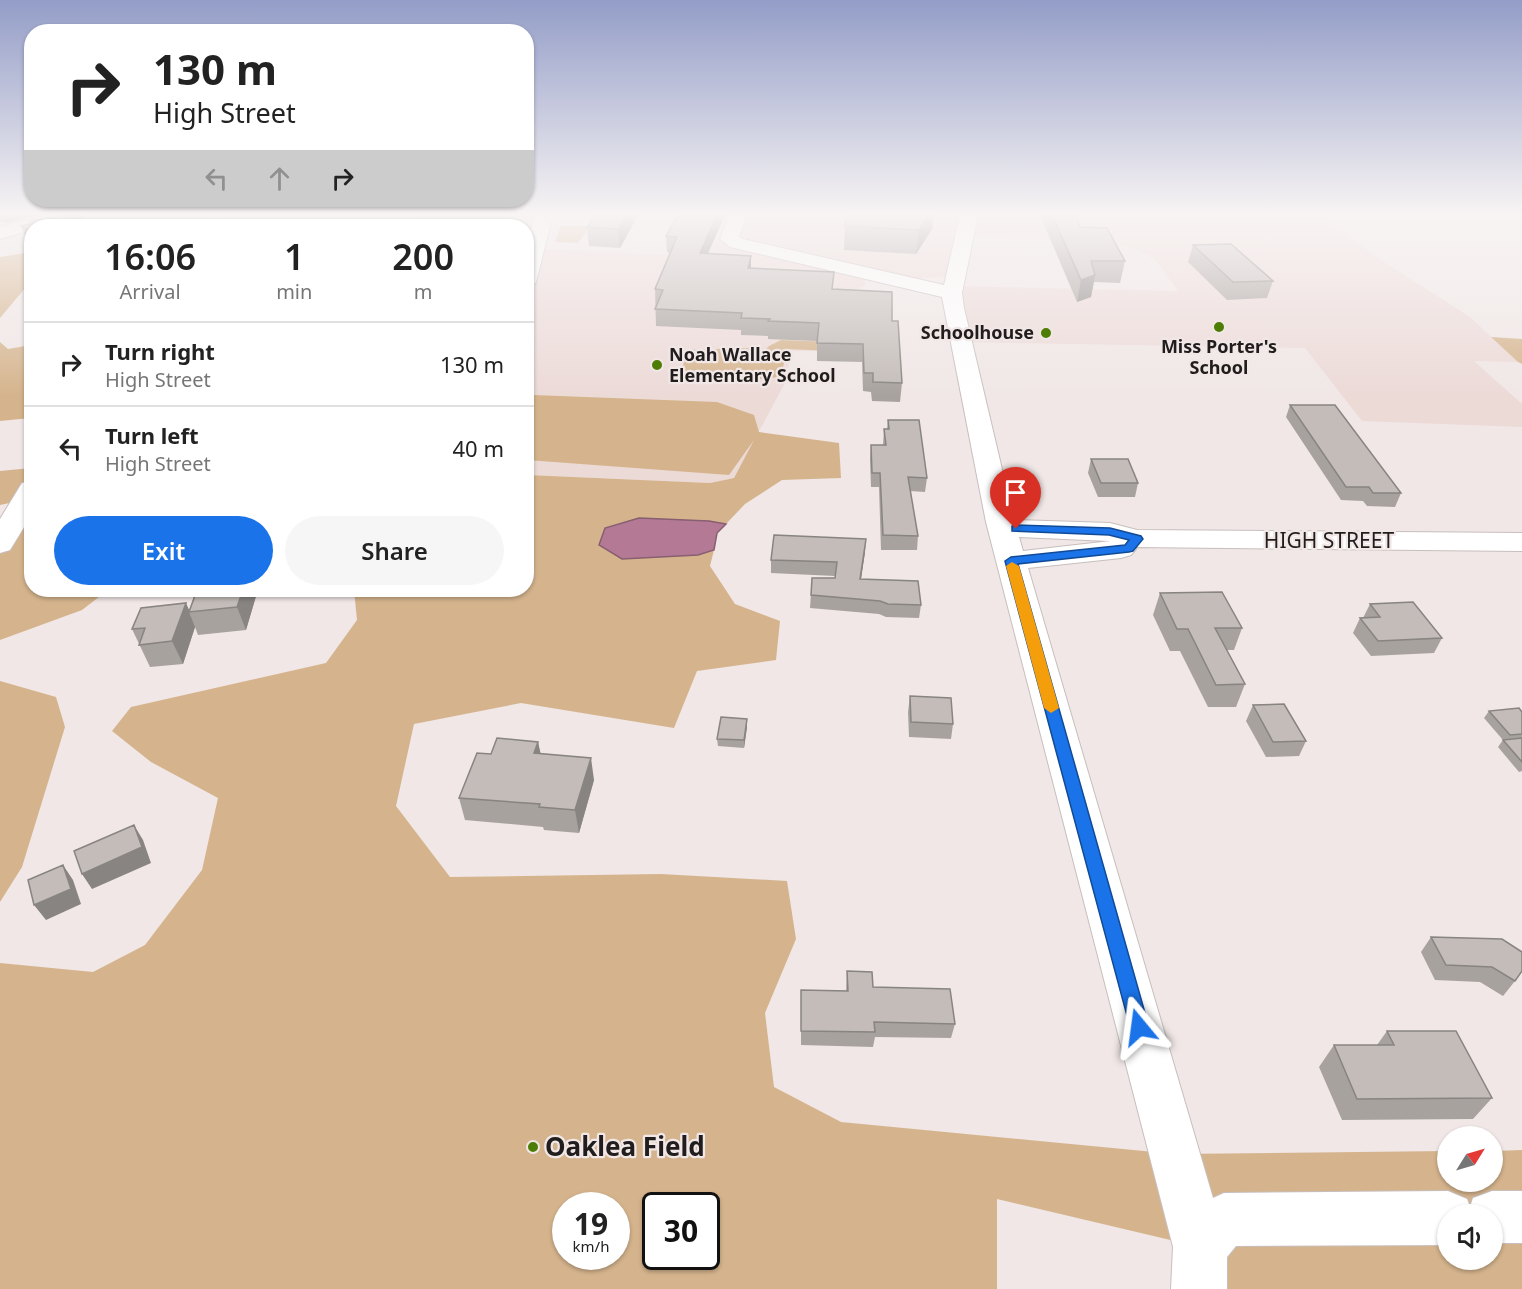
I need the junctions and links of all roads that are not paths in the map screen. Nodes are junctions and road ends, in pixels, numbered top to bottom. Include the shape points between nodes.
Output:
1 (872, 275) edge
2 (956, 275) edge
3 (954, 285) junction
4 (24, 503) edge
5 (1522, 542) edge
6 (0, 544) edge
7 (1006, 544) junction
8 (1503, 1217) edge
9 (1522, 1217) edge
10 (1437, 1218) edge
11 (1200, 1268) edge

1 - 3 street
2 - 3 street
3 - 7 street via 953,308
4 - 6 street
5 - 7 street, HIGH STREET via 1137,539 1129,548
7 - 11 street
8 - 9 street
10 - 11 street via 1224,1220

